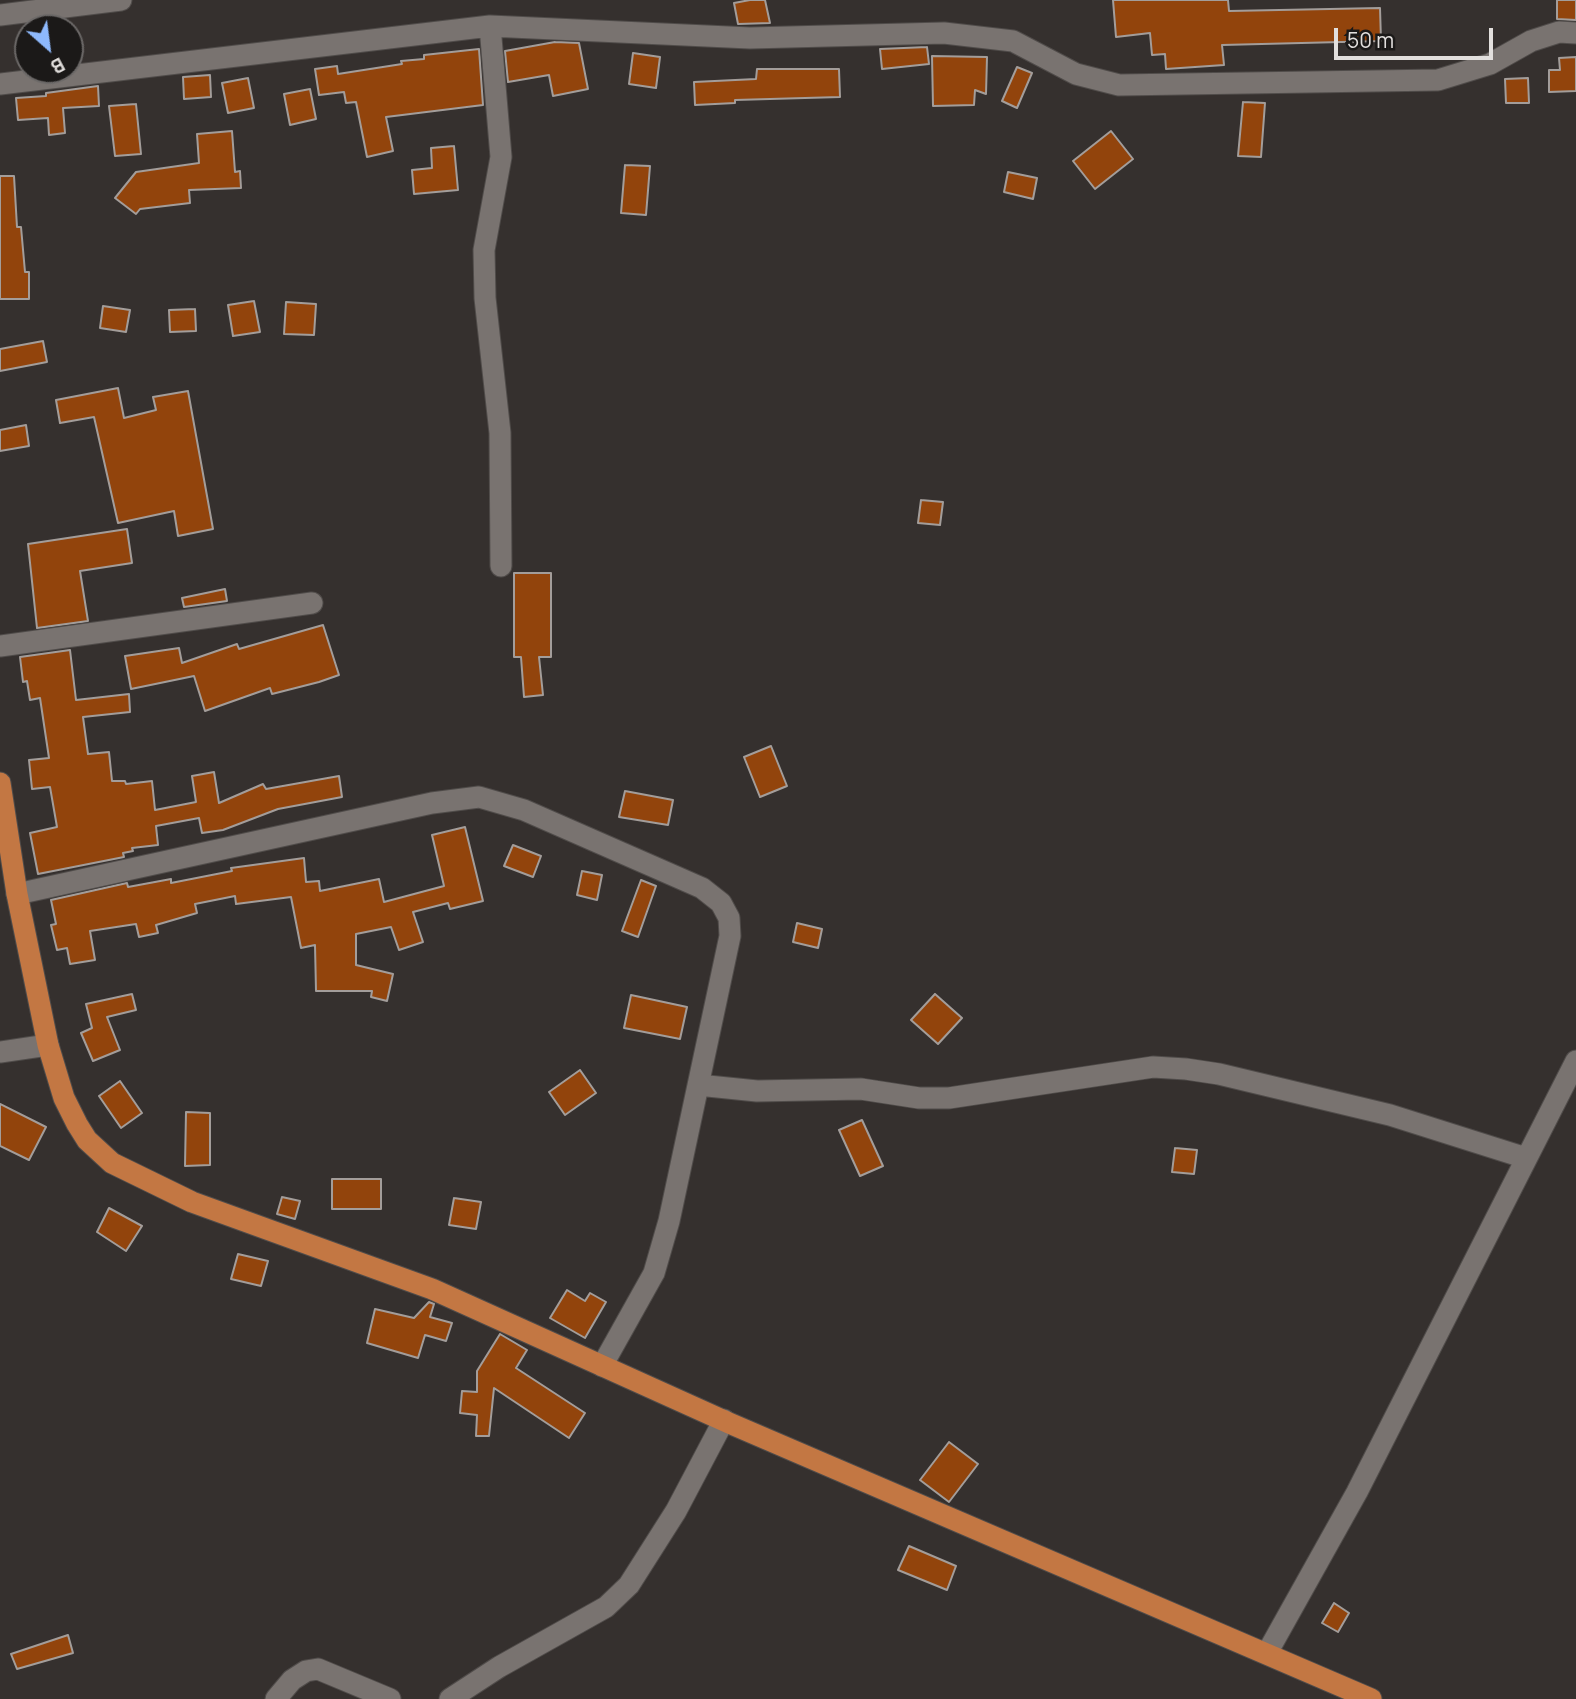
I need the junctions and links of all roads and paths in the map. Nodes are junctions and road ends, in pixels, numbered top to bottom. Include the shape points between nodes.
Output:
1 (121, 0) edge
2 (0, 15) edge
3 (490, 26) junction
4 (1576, 33) edge
5 (0, 84) edge
6 (501, 566) dead end
7 (312, 603) dead end
8 (0, 646) edge
9 (0, 783) edge
10 (17, 894) junction
11 (48, 1045) junction
12 (0, 1052) edge
13 (1576, 1061) edge
14 (698, 1085) junction
15 (1526, 1158) junction
16 (602, 1366) junction
17 (724, 1420) junction
18 (1267, 1653) junction
19 (276, 1699) edge
20 (390, 1699) edge
21 (450, 1699) edge
22 (1371, 1699) edge

1 - 2 street
3 - 4 street via 750,38 944,33 1013,41 1076,75 1119,85 1438,80 1490,64 1531,41 1559,32
3 - 5 street
3 - 6 street via 501,157 484,250 499,433
7 - 8 street
9 - 10 main road
10 - 11 main road
10 - 14 street via 432,803 479,797 524,810 588,838 702,888 721,903 729,918 730,936
11 - 12 street
11 - 16 main road via 64,1098 82,1132 98,1152 130,1174 191,1202 432,1289
13 - 15 street
14 - 15 street via 757,1091 861,1089 949,1098 1153,1067 1186,1069 1390,1115
14 - 16 street via 654,1273
15 - 18 street via 1363,1479
16 - 17 main road
17 - 18 main road
17 - 21 street via 676,1511 629,1585 606,1607
18 - 22 main road
19 - 20 street via 292,1680 318,1669

